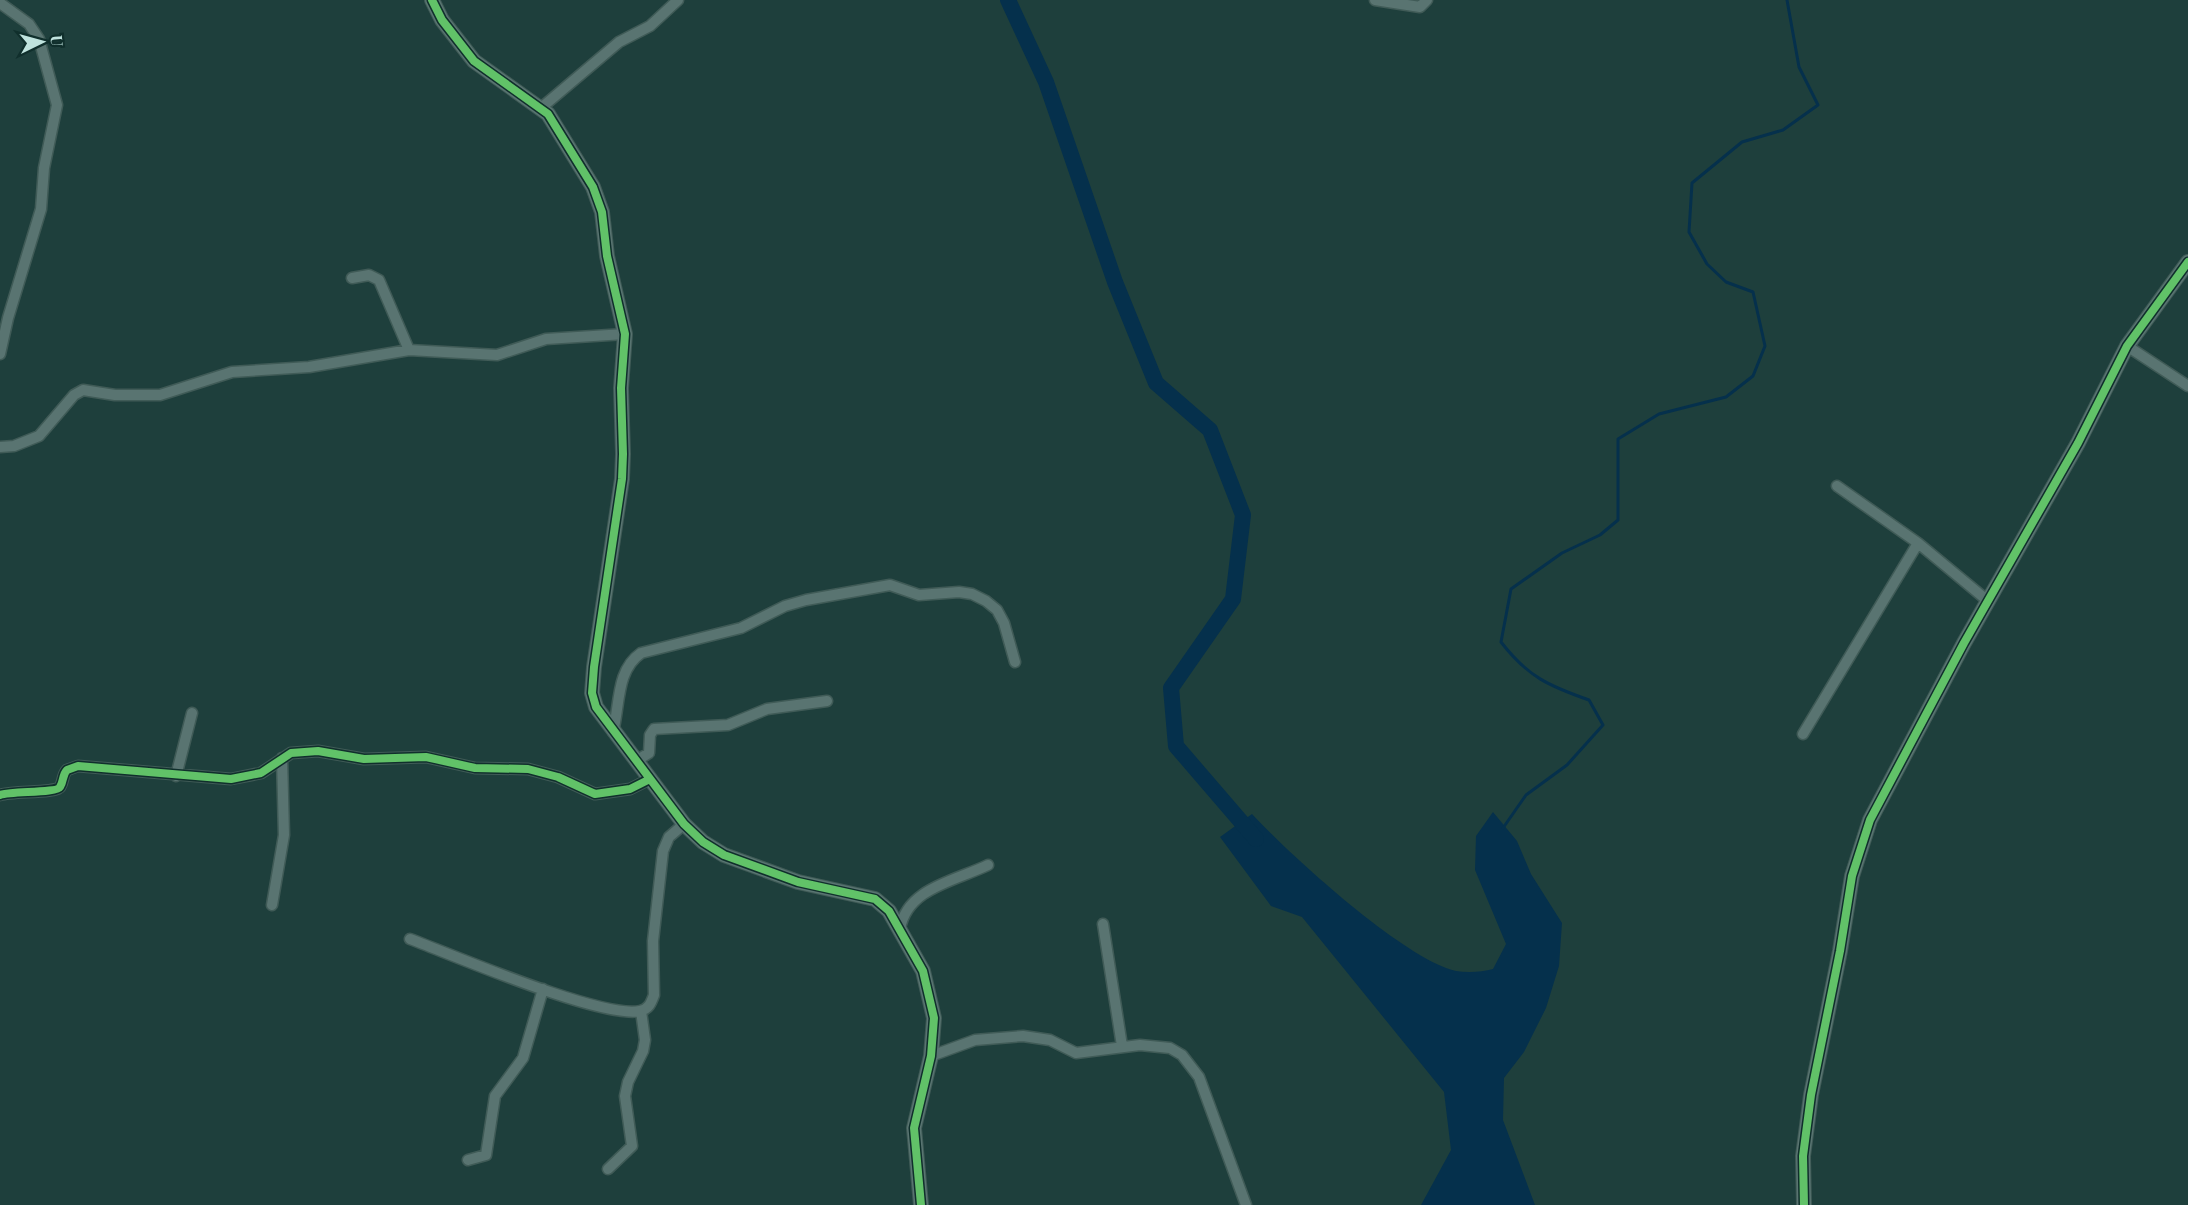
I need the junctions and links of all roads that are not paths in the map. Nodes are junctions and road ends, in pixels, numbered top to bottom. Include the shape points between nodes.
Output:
1 (432, 0) edge
2 (678, 0) edge
3 (1375, 0) edge
4 (1427, 0) edge
5 (0, 3) edge
6 (541, 108) junction
7 (2188, 262) edge
8 (352, 278) dead end
9 (625, 334) junction
10 (2127, 346) junction
11 (409, 350) junction
12 (0, 354) edge
13 (2188, 386) edge
14 (0, 447) edge
15 (1837, 486) dead end
16 (1918, 543) junction
17 (1989, 601) junction
18 (1015, 662) dead end
19 (827, 700) dead end
20 (192, 713) dead end
21 (613, 732) junction
22 (1803, 734) dead end
23 (282, 758) junction
24 (636, 761) junction
25 (176, 776) junction
26 (650, 779) junction
27 (0, 795) edge
28 (684, 824) junction
29 (988, 865) dead end
30 (272, 905) dead end
31 (1103, 924) dead end
32 (900, 929) junction
33 (410, 939) dead end
34 (543, 989) junction
35 (641, 1011) junction
36 (1122, 1046) junction
37 (931, 1056) junction
38 (468, 1160) dead end
39 (608, 1169) dead end
40 (921, 1205) edge
41 (1246, 1205) edge
42 (1804, 1205) edge

1 - 6 street via 442,20 474,61
2 - 6 street via 650,26 619,42
3 - 4 street via 1420,7
5 - 12 street via 29,24 39,39 57,105 44,168 41,210
6 - 9 street via 560,131 599,201
7 - 10 street
8 - 11 street via 369,275 379,280
9 - 11 street via 546,339 497,355
9 - 21 street via 622,479 592,684 596,707
10 - 13 street
10 - 17 street
11 - 14 street via 309,368 231,372 160,395 81,391 39,436
15 - 16 street
16 - 17 street
16 - 22 street
17 - 42 street via 1874,809 1857,857 1806,1128
18 - 21 street via 997,610 972,594 919,595 890,585 840,592 785,606 741,627 641,653 633,658 621,684
19 - 24 street via 767,709 728,725 654,729 649,753
20 - 25 street
21 - 24 street
23 - 25 street via 261,773 231,780
23 - 26 street via 318,751 364,759 426,757 475,768 528,769 595,794 620,792
23 - 30 street via 284,835
24 - 26 street
25 - 27 street via 78,766 67,770 55,791
26 - 28 street
28 - 32 street via 724,855 798,882 875,899 889,911
28 - 35 street via 667,841 661,860 653,941 654,995
29 - 32 street via 919,896 906,910
31 - 36 street
32 - 37 street via 929,988 934,1018
33 - 34 street
34 - 35 street via 618,1010
34 - 38 street via 523,1058 495,1096 486,1155
35 - 39 street via 643,1051 625,1096 632,1146
36 - 37 street via 1076,1053 1037,1037 996,1037 975,1040
36 - 41 street via 1170,1048 1195,1071
37 - 40 street via 914,1128

